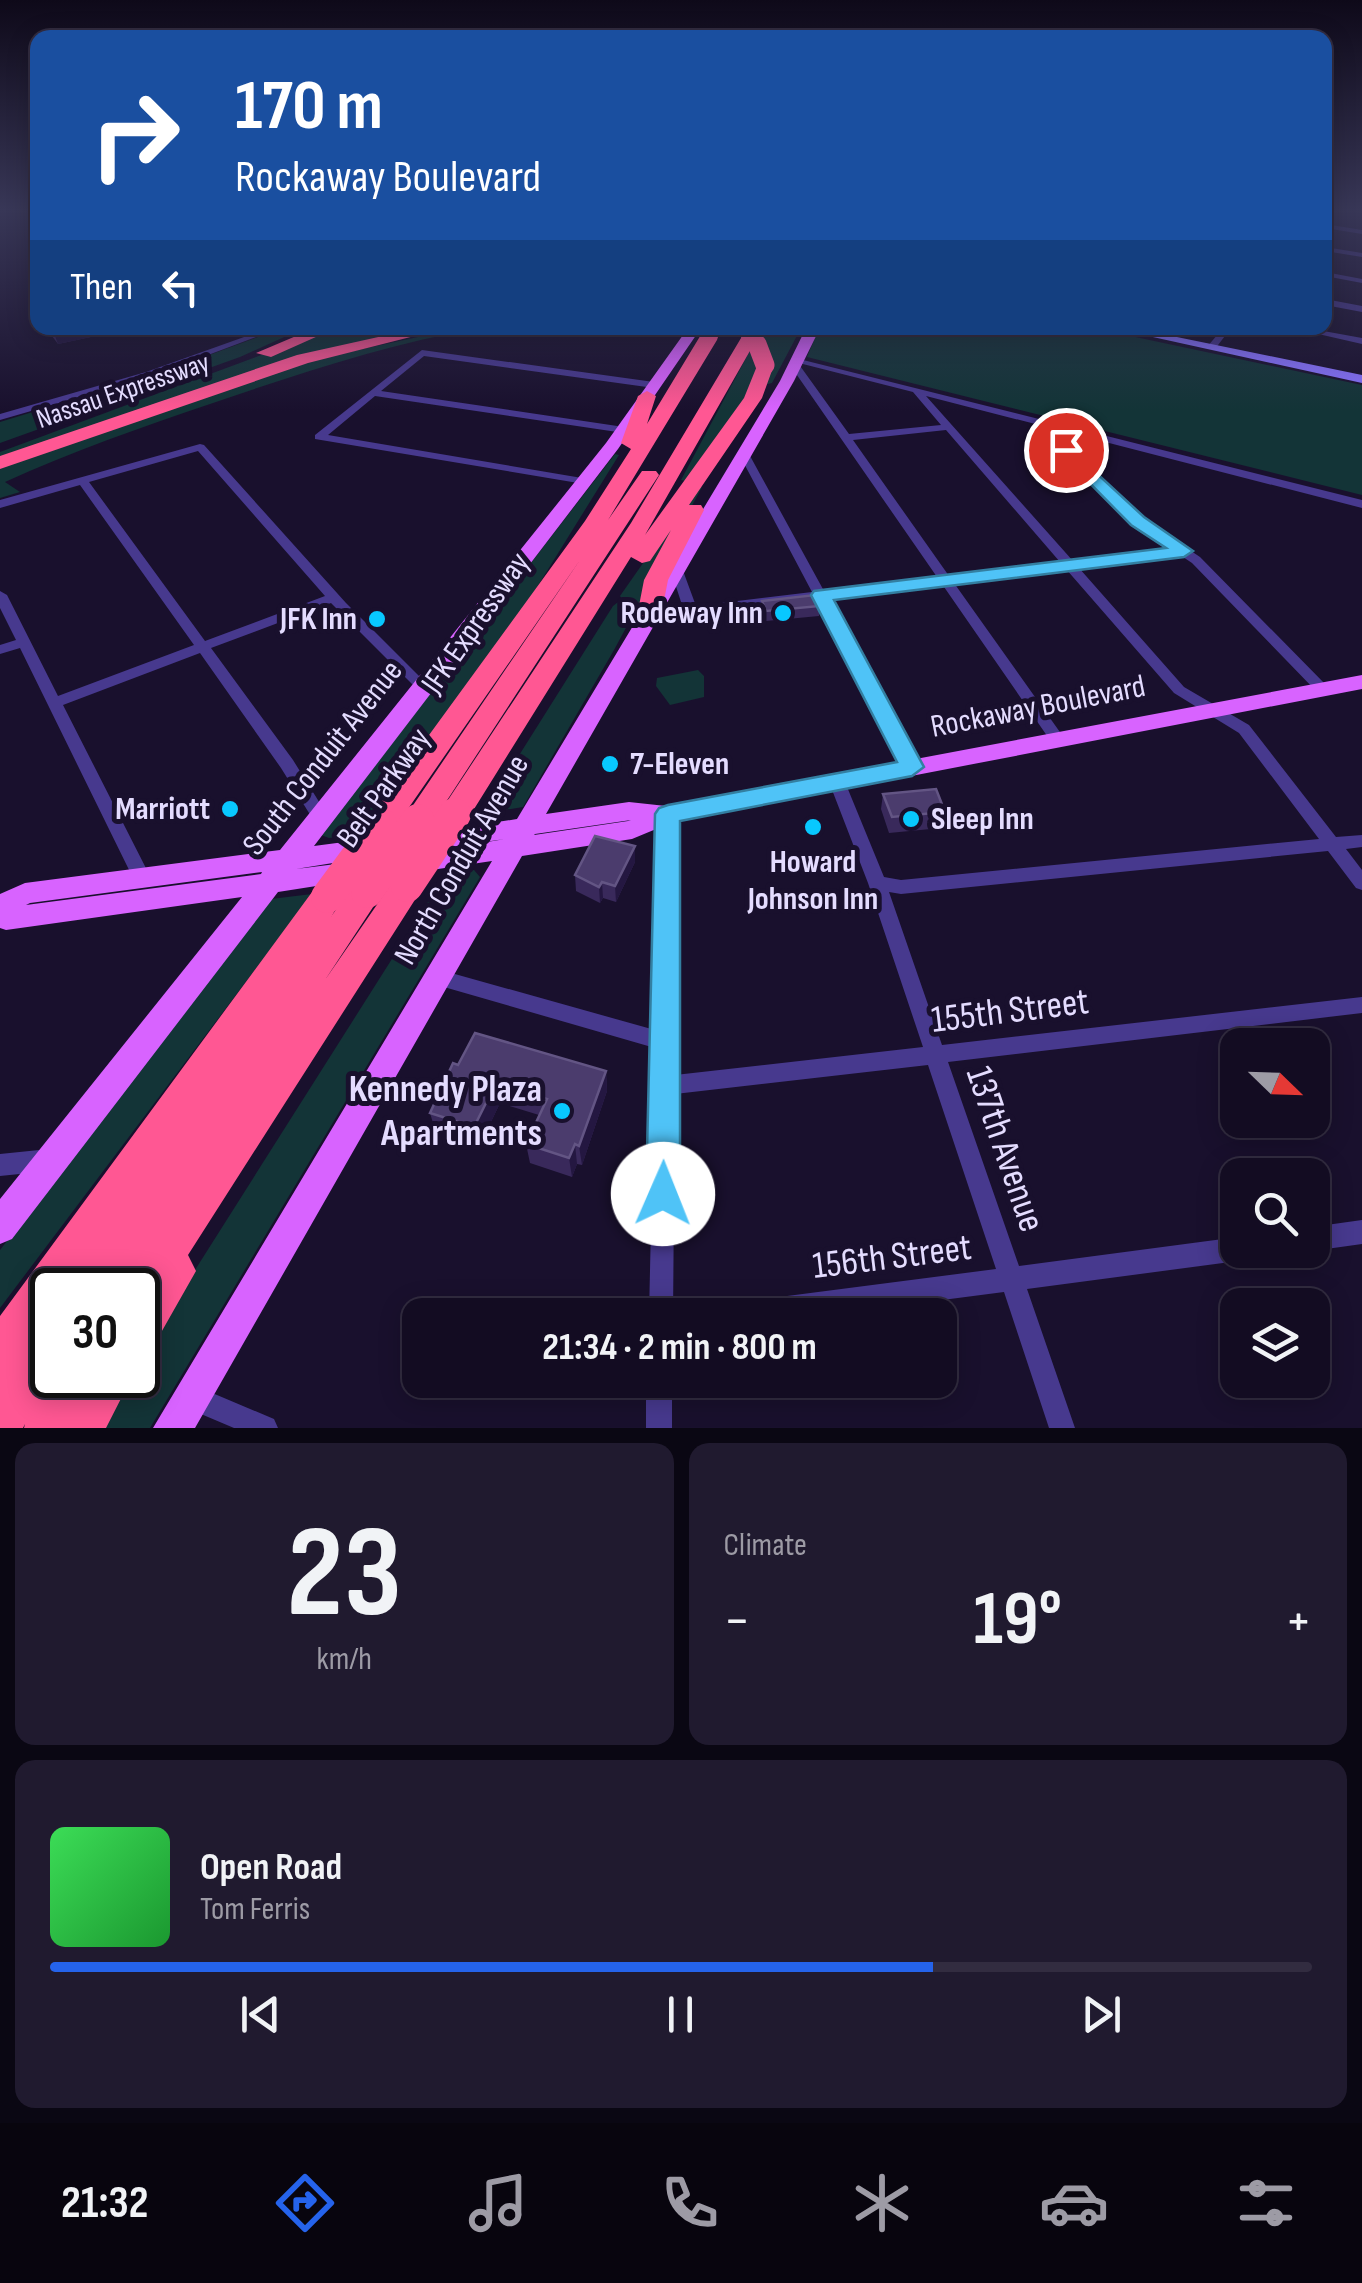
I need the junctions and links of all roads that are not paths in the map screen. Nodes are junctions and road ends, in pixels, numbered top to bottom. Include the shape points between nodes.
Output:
1 (1332, 303) edge
2 (1362, 309) edge
3 (239, 335) edge
4 (257, 335) edge
5 (294, 335) edge
6 (309, 335) edge
7 (406, 335) edge
8 (673, 335) edge
9 (689, 335) edge
10 (709, 335) edge
11 (736, 335) edge
12 (747, 335) edge
13 (751, 335) edge
14 (810, 335) edge
15 (1153, 335) edge
16 (1221, 335) edge
17 (1332, 335) edge
18 (1362, 340) edge
19 (1212, 347) junction
20 (797, 363) junction
21 (1362, 379) edge
22 (654, 384) junction
23 (169, 388) junction
24 (916, 390) junction
25 (373, 392) junction
26 (0, 414) edge
27 (948, 427) junction
28 (624, 430) junction
29 (848, 438) junction
30 (1060, 443) dead end
31 (0, 448) edge
32 (730, 451) junction
33 (0, 463) edge
34 (83, 480) junction
35 (584, 481) junction
36 (0, 504) edge
37 (1362, 504) edge
38 (1184, 551) junction
39 (1068, 566) junction
40 (676, 568) junction
41 (947, 580) junction
42 (547, 592) junction
43 (0, 595) edge
44 (821, 595) junction
45 (334, 597) junction
46 (691, 611) junction
47 (649, 616) junction
48 (24, 642) junction
49 (204, 647) junction
50 (0, 650) edge
51 (1362, 682) edge
52 (423, 687) junction
53 (1322, 689) junction
54 (54, 703) junction
55 (1210, 710) junction
56 (520, 716) junction
57 (1058, 739) junction
58 (912, 767) junction
59 (837, 782) junction
60 (668, 814) junction
61 (320, 817) junction
62 (519, 838) junction
63 (1362, 840) edge
64 (1331, 844) junction
65 (288, 859) junction
66 (143, 880) junction
67 (877, 883) junction
68 (1362, 884) edge
69 (268, 885) junction
70 (0, 906) edge
71 (0, 915) edge
72 (356, 963) junction
73 (437, 977) junction
74 (1362, 1006) edge
75 (666, 1042) junction
76 (936, 1055) junction
77 (666, 1086) junction
78 (53, 1160) junction
79 (0, 1165) edge
80 (111, 1196) junction
81 (0, 1227) edge
82 (1362, 1232) edge
83 (1330, 1236) edge
84 (1220, 1251) edge
85 (105, 1268) edge
86 (154, 1268) edge
87 (1012, 1279) junction
88 (160, 1295) edge
89 (660, 1298) edge
90 (865, 1298) edge
91 (0, 1334) edge
92 (0, 1354) edge
93 (30, 1376) edge
94 (191, 1397) junction
95 (68, 1398) edge
96 (97, 1398) edge
97 (659, 1398) edge
98 (0, 1420) edge
99 (48, 1428) edge
100 (79, 1428) edge
101 (173, 1428) edge
102 (265, 1428) edge
103 (658, 1428) edge
104 (1062, 1428) edge

1 - 2 street
3 - 26 street
4 - 26 street via 149,374
5 - 23 highway
6 - 23 highway, Nassau Expressway
7 - 33 highway, Nassau Expressway via 302,358
8 - 22 main road
9 - 22 main road, South Conduit Avenue
10 - 42 highway, JFK Expressway
11 - 85 highway, Belt Parkway, bridge via 418,820
12 - 32 highway, bridge via 759,346 768,384
13 - 56 highway
14 - 20 main road, North Conduit Avenue
15 - 19 main road
16 - 19 street
17 - 18 street
19 - 21 main road
20 - 24 street
20 - 29 street
20 - 32 main road, North Conduit Avenue
22 - 25 street via 422,353
22 - 28 main road, South Conduit Avenue
22 - 42 highway via 637,433
23 - 31 highway, Nassau Expressway
24 - 27 street
24 - 37 street
25 - 28 street
25 - 35 street via 319,437
27 - 29 street
27 - 39 street
28 - 35 main road, South Conduit Avenue
29 - 41 street
30 - 38 street via 1138,521
32 - 40 main road, North Conduit Avenue
32 - 44 street
32 - 47 highway via 656,580
32 - 56 highway
34 - 36 street
34 - 45 street via 200,446
34 - 49 street
35 - 52 main road, South Conduit Avenue
38 - 39 street
38 - 53 street
39 - 41 street
39 - 55 street via 1178,690
40 - 46 street
40 - 47 main road, North Conduit Avenue
41 - 44 street
41 - 57 street
42 - 80 highway, JFK Expressway, bridge
43 - 48 street
44 - 46 street
44 - 58 street
45 - 49 street
45 - 52 street
46 - 47 street
47 - 62 main road, North Conduit Avenue
48 - 50 street
48 - 54 street
49 - 54 street
49 - 61 street
51 - 53 main road, Rockaway Boulevard
52 - 61 main road, South Conduit Avenue
53 - 55 main road, Rockaway Boulevard
54 - 66 street
55 - 57 main road, Rockaway Boulevard
55 - 64 street via 1244,729
56 - 72 highway, bridge
57 - 58 main road, Rockaway Boulevard
58 - 59 main road, Rockaway Boulevard
59 - 60 main road, Rockaway Boulevard
59 - 67 street, 137th Avenue
60 - 62 main road, Rockaway Boulevard via 632,830
60 - 75 street
61 - 65 main road, South Conduit Avenue
62 - 65 main road, Rockaway Boulevard
62 - 69 main road, Rockaway Boulevard
62 - 73 main road, North Conduit Avenue
63 - 64 street
64 - 67 street via 901,887
64 - 68 street
65 - 66 main road, Rockaway Boulevard
65 - 69 main road, South Conduit Avenue
66 - 70 main road, Rockaway Boulevard via 25,893
67 - 76 street, 137th Avenue
69 - 71 main road, Rockaway Boulevard
69 - 78 main road, South Conduit Avenue
72 - 86 highway
72 - 88 highway via 269,1124
73 - 75 street
73 - 94 main road, North Conduit Avenue
74 - 76 street, 155th Street
75 - 77 street
76 - 77 street, 155th Street
76 - 87 street, 137th Avenue
77 - 89 street
78 - 79 street
78 - 81 main road, South Conduit Avenue
80 - 91 highway
80 - 92 highway
82 - 83 street
84 - 87 street, 156th Street
87 - 90 street, 156th Street
87 - 104 street, 137th Avenue
93 - 98 highway
94 - 101 main road, North Conduit Avenue
94 - 102 street
95 - 99 highway
96 - 100 highway
97 - 103 street

